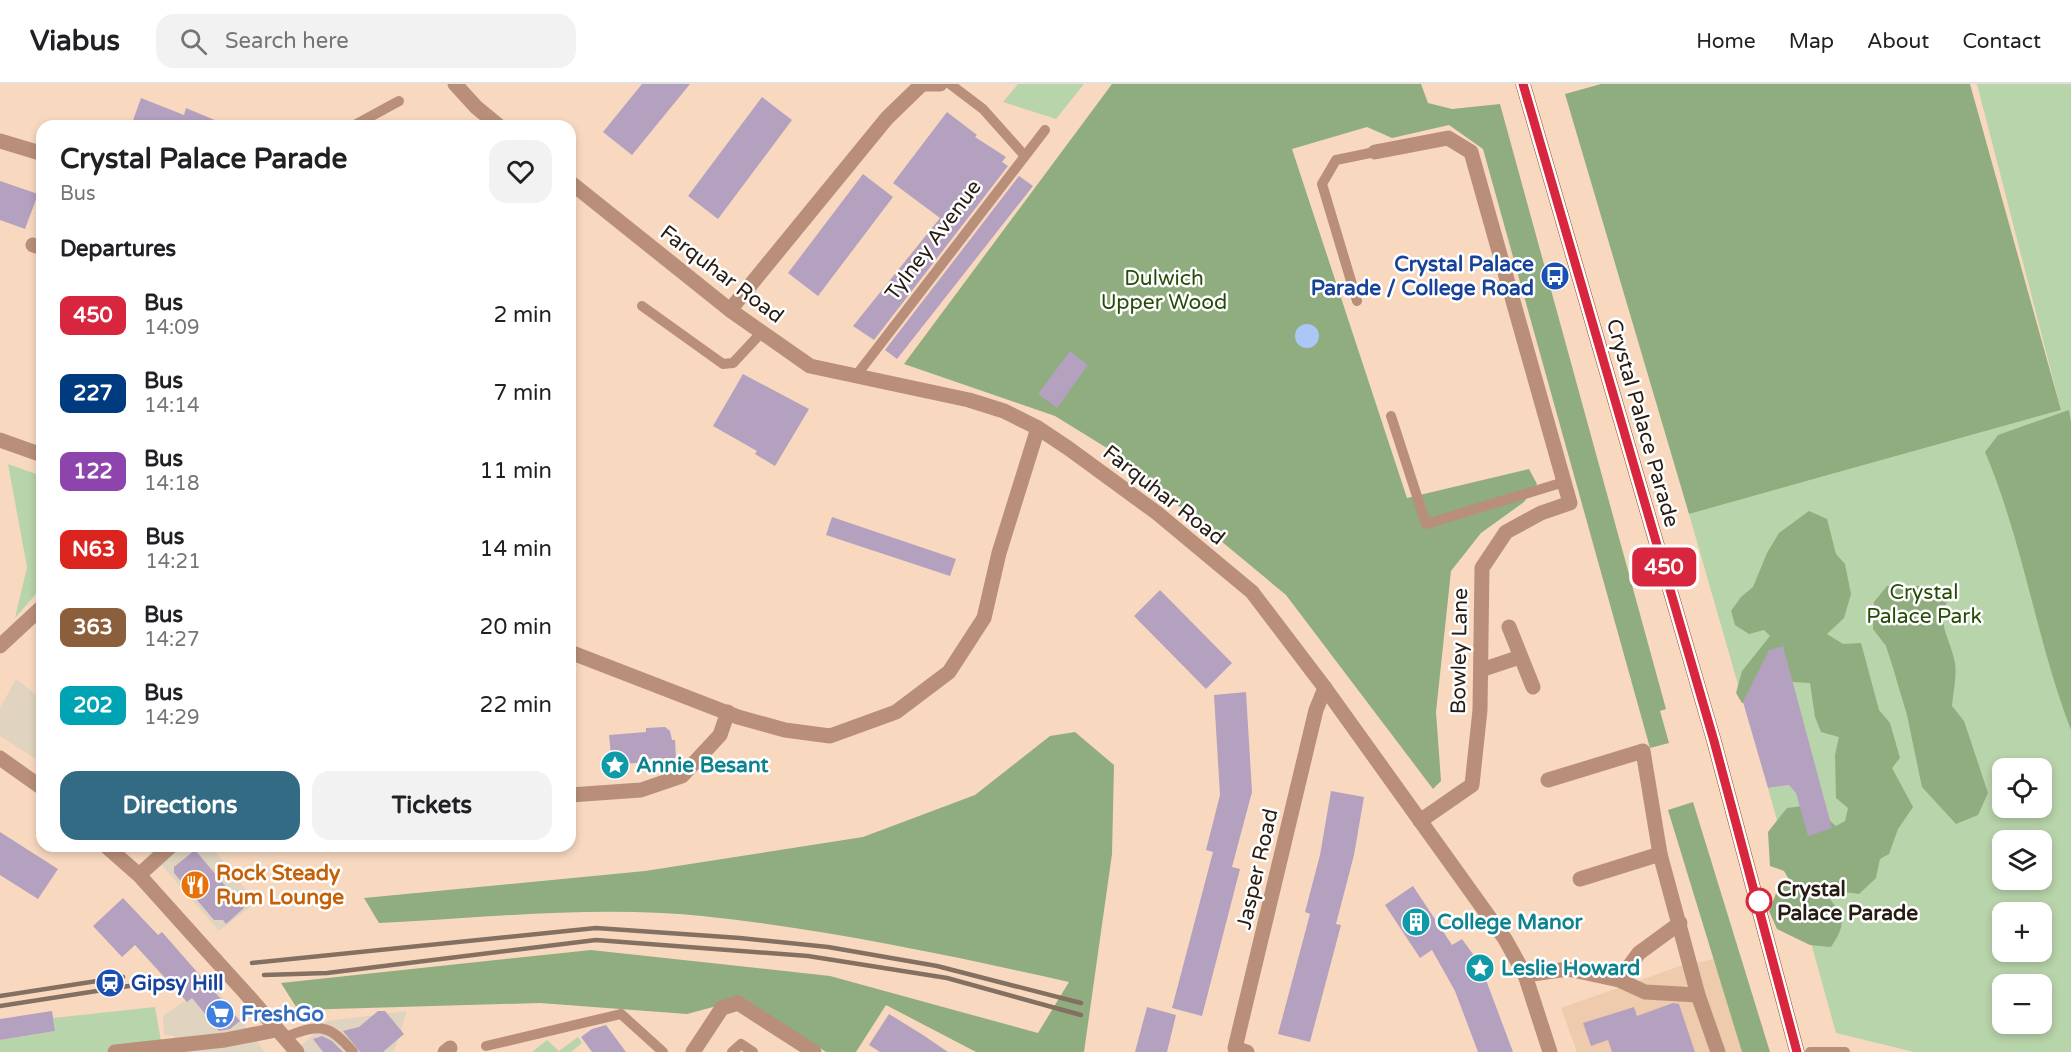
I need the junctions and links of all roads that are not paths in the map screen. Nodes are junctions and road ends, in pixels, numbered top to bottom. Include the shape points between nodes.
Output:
1 (455, 84) edge
2 (922, 84) edge
3 (927, 84) edge
4 (940, 84) edge
5 (950, 84) edge
6 (1523, 84) edge
7 (399, 101) dead end
8 (364, 120) edge
9 (492, 120) edge
10 (1045, 130) dead end
11 (0, 141) edge
12 (36, 152) edge
13 (1375, 152) joint
14 (1024, 155) junction
15 (576, 187) edge
16 (1357, 301) dead end
17 (642, 306) dead end
18 (730, 310) junction
19 (762, 332) junction
20 (855, 377) junction
21 (1391, 416) dead end
22 (1038, 428) junction
23 (0, 440) edge
24 (36, 453) edge
25 (1564, 482) junction
26 (36, 613) edge
27 (1509, 627) dead end
28 (0, 646) edge
29 (576, 654) edge
30 (1520, 657) junction
31 (1481, 670) junction
32 (1533, 687) dead end
33 (1325, 688) junction
34 (728, 712) junction
35 (0, 758) edge
36 (1548, 780) dead end
37 (36, 784) edge
38 (576, 795) edge
39 (1420, 821) junction
40 (113, 852) edge
41 (164, 852) edge
42 (1660, 854) junction
43 (139, 875) junction
44 (1580, 879) dead end
45 (1680, 923) junction
46 (1525, 975) junction
47 (1619, 980) junction
48 (1698, 995) junction
49 (280, 1034) junction
50 (486, 1046) dead end
51 (115, 1052) edge
52 (297, 1052) edge
53 (353, 1052) edge
54 (663, 1052) edge
55 (693, 1052) edge
56 (732, 1052) edge
57 (753, 1052) edge
58 (814, 1052) edge
59 (1247, 1052) edge
60 (1550, 1052) edge
61 (1718, 1052) edge
62 (1797, 1052) edge
63 (1810, 1052) edge
64 (1845, 1052) edge

1 - 9 street
2 - 18 street via 887,118
3 - 4 street
5 - 14 lane via 983,109
6 - 62 main road, Crystal Palace Parade via 1714,741
7 - 8 lane
10 - 14 lane, Tylney Avenue
11 - 12 street
13 - 16 lane via 1336,160 1322,184
13 - 25 street via 1448,138 1470,152
14 - 20 lane, Tylney Avenue
15 - 18 street, Farquhar Road
17 - 19 lane via 723,364 733,363
18 - 19 street, Farquhar Road
19 - 20 street, Farquhar Road via 810,366
20 - 22 street, Farquhar Road via 969,400
21 - 25 lane via 1426,524
22 - 33 street, Farquhar Road via 1157,513 1249,588
22 - 34 street via 999,554 984,618 949,672 896,712 830,736 785,730
23 - 24 street
25 - 31 street, Bowley Lane via 1570,503 1506,532 1482,568
26 - 28 street
27 - 30 street
29 - 34 street
30 - 31 street
30 - 32 street
31 - 39 street, Bowley Lane via 1472,785
33 - 39 street, Farquhar Road
33 - 59 street, Jasper Road via 1313,721 1235,1048
34 - 38 street via 720,735 682,776 641,790
35 - 37 street
36 - 42 street via 1643,751
39 - 46 street, Farquhar Road via 1505,939
40 - 43 street
41 - 43 street
42 - 44 street
42 - 45 street
43 - 49 street, bridge
45 - 47 street via 1639,954
45 - 48 street
46 - 47 street via 1568,969
46 - 60 street, Farquhar Road
47 - 48 street via 1645,992
48 - 61 street
49 - 51 street
49 - 52 street
49 - 53 lane via 310,1027 337,1032
50 - 54 lane via 621,1014
55 - 58 street via 722,1008 738,1003
56 - 57 lane via 741,1044
63 - 64 lane

